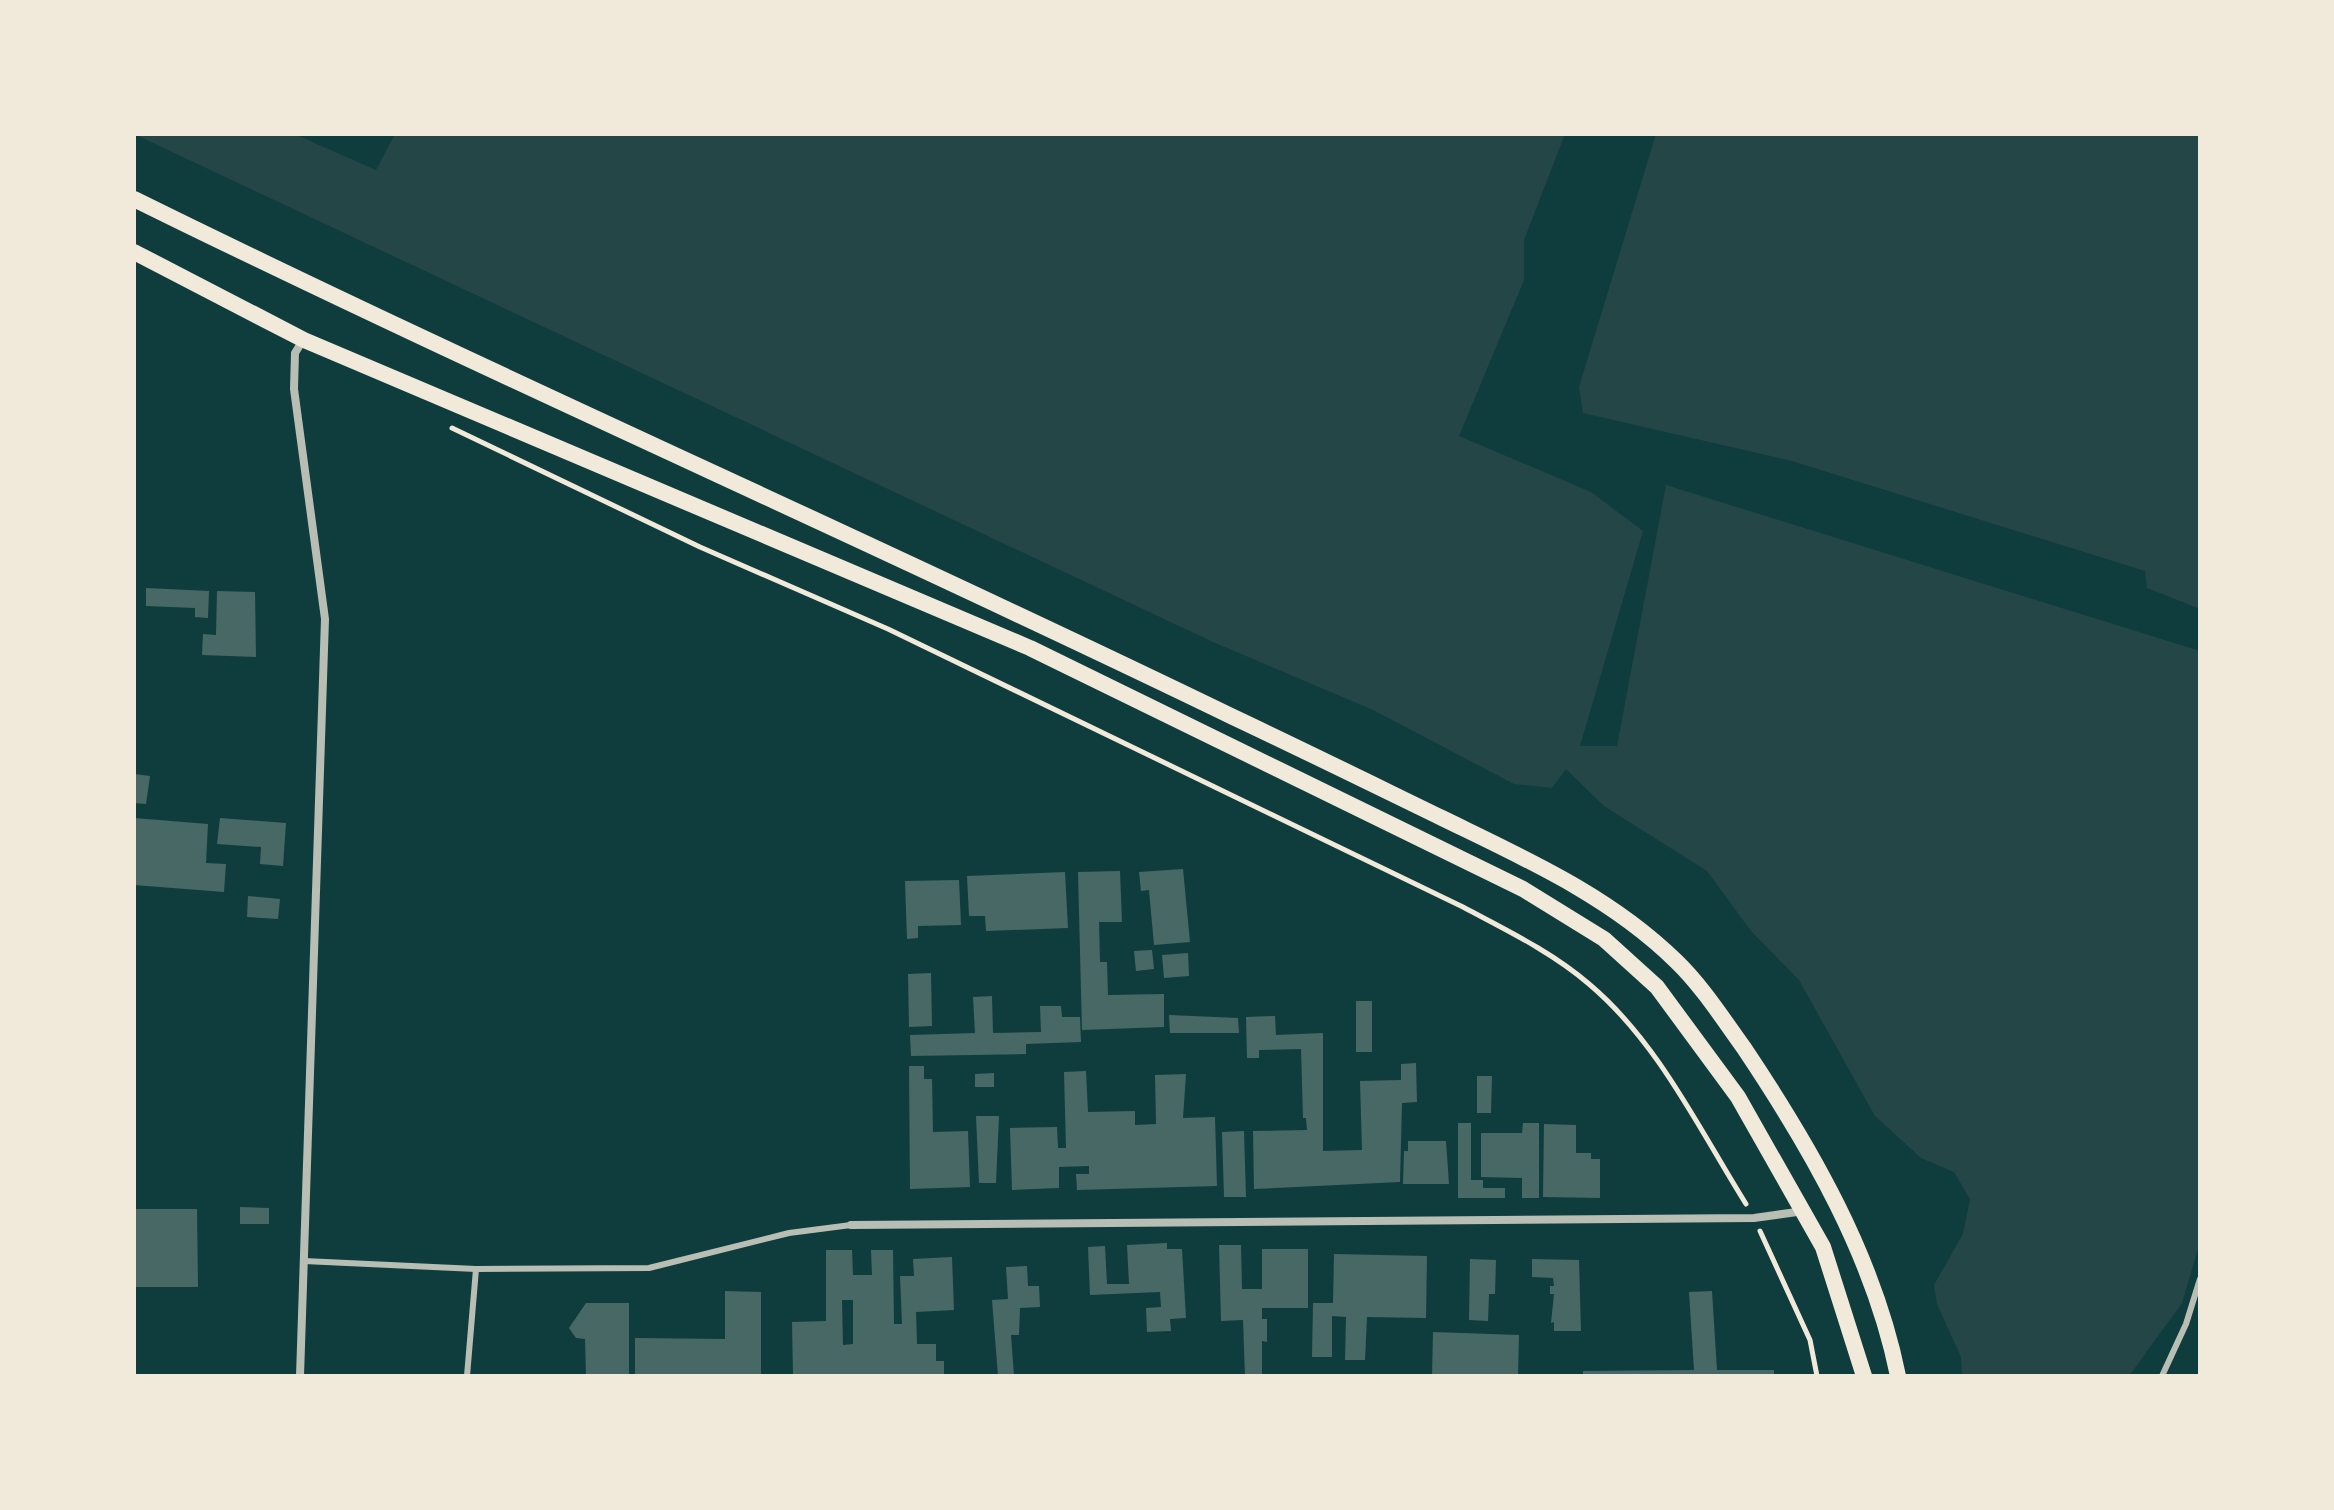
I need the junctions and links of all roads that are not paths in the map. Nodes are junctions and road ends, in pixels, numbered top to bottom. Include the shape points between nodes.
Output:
1 (134, 199) edge
2 (134, 252) edge
3 (304, 340) junction
4 (1805, 1211) junction
5 (851, 1225) joint
6 (304, 1261) junction
7 (476, 1269) junction
8 (2200, 1279) edge
9 (300, 1376) edge
10 (467, 1376) edge
11 (1864, 1376) edge
12 (1898, 1376) edge
13 (2162, 1376) edge

1 - 12 main road via 338,299 1054,630 1539,865 1620,914 1678,963 1723,1017 1812,1157 1852,1236 1891,1340
2 - 3 main road
3 - 4 main road via 1030,648 1523,889 1604,939 1657,987 1738,1097
3 - 6 street via 295,353 294,389 325,619
4 - 5 street via 1754,1218
4 - 11 main road via 1823,1247
5 - 7 lane via 789,1233 649,1268
6 - 7 lane
6 - 9 street
7 - 10 lane
8 - 13 lane

